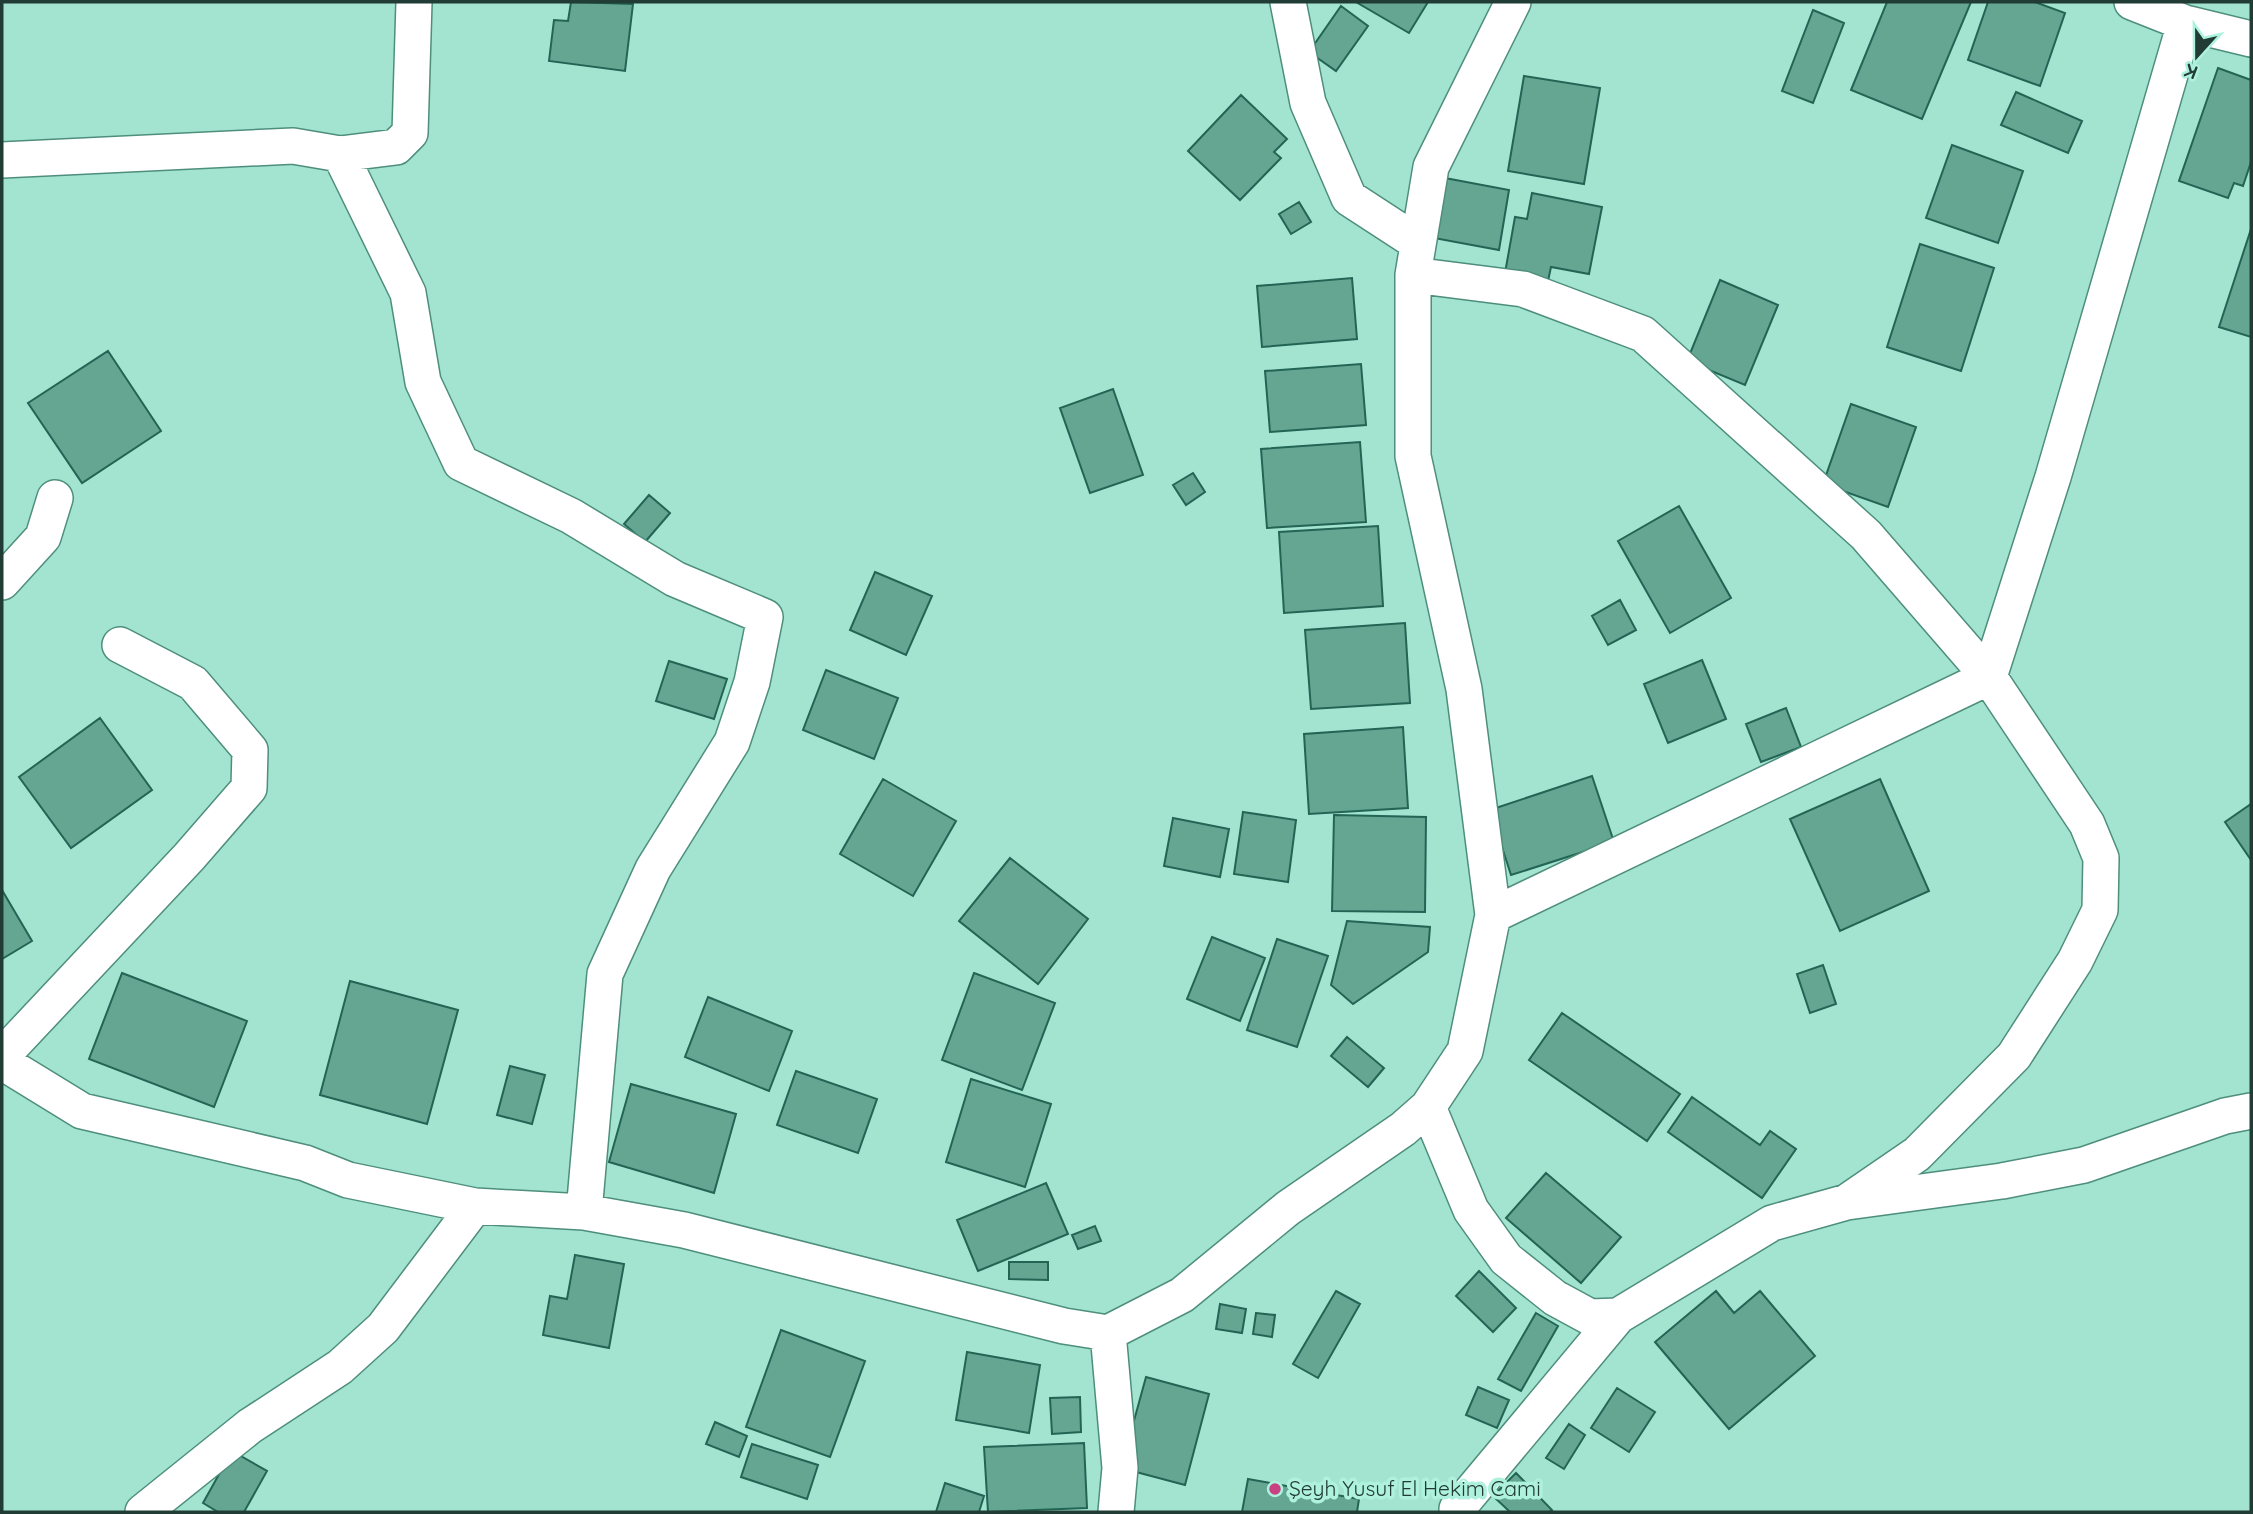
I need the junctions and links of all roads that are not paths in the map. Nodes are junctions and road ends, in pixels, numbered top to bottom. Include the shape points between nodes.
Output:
1 (414, 2) edge
2 (1288, 2) edge
3 (1513, 2) edge
4 (2132, 2) edge
5 (2185, 23) junction
6 (2251, 38) edge
7 (340, 154) junction
8 (2, 160) edge
9 (1416, 259) junction
10 (55, 498) dead end
11 (2, 582) edge
12 (120, 645) dead end
13 (1989, 677) junction
14 (1493, 915) junction
15 (2, 1056) edge
16 (2, 1062) edge
17 (1428, 1107) junction
18 (2251, 1111) edge
19 (1847, 1202) junction
20 (475, 1206) junction
21 (584, 1212) junction
22 (1618, 1316) junction
23 (1108, 1332) junction
24 (1457, 1509) dead end
25 (143, 1512) edge
26 (1116, 1512) edge

1 - 7 street via 410,133 396,148
2 - 9 street via 1308,103 1349,198
3 - 9 street via 1431,167
4 - 5 street
5 - 6 street
5 - 13 street via 2053,477
7 - 8 street via 293,146
7 - 21 street via 408,293 424,383 461,463 571,516 675,579 765,617 752,682 732,742 653,869 605,974
9 - 13 street via 1523,289 1643,334 1866,535
9 - 14 street via 1413,456 1465,689
10 - 11 street via 43,537
12 - 15 street via 193,683 250,750 249,788
13 - 14 street
13 - 19 street via 2087,824 2101,858 2100,910 2075,961 2014,1056 1917,1154
14 - 17 street via 1465,1051
16 - 20 street via 82,1111 305,1163 348,1180
17 - 22 street via 1471,1210 1506,1259 1555,1298 1590,1317
17 - 23 street via 1289,1208 1182,1294
18 - 19 street via 2084,1165
19 - 22 street via 1772,1223
20 - 21 street
20 - 25 street via 383,1328 340,1367 250,1426
21 - 23 street via 684,1230 1064,1326
22 - 24 street
23 - 26 street via 1120,1468

